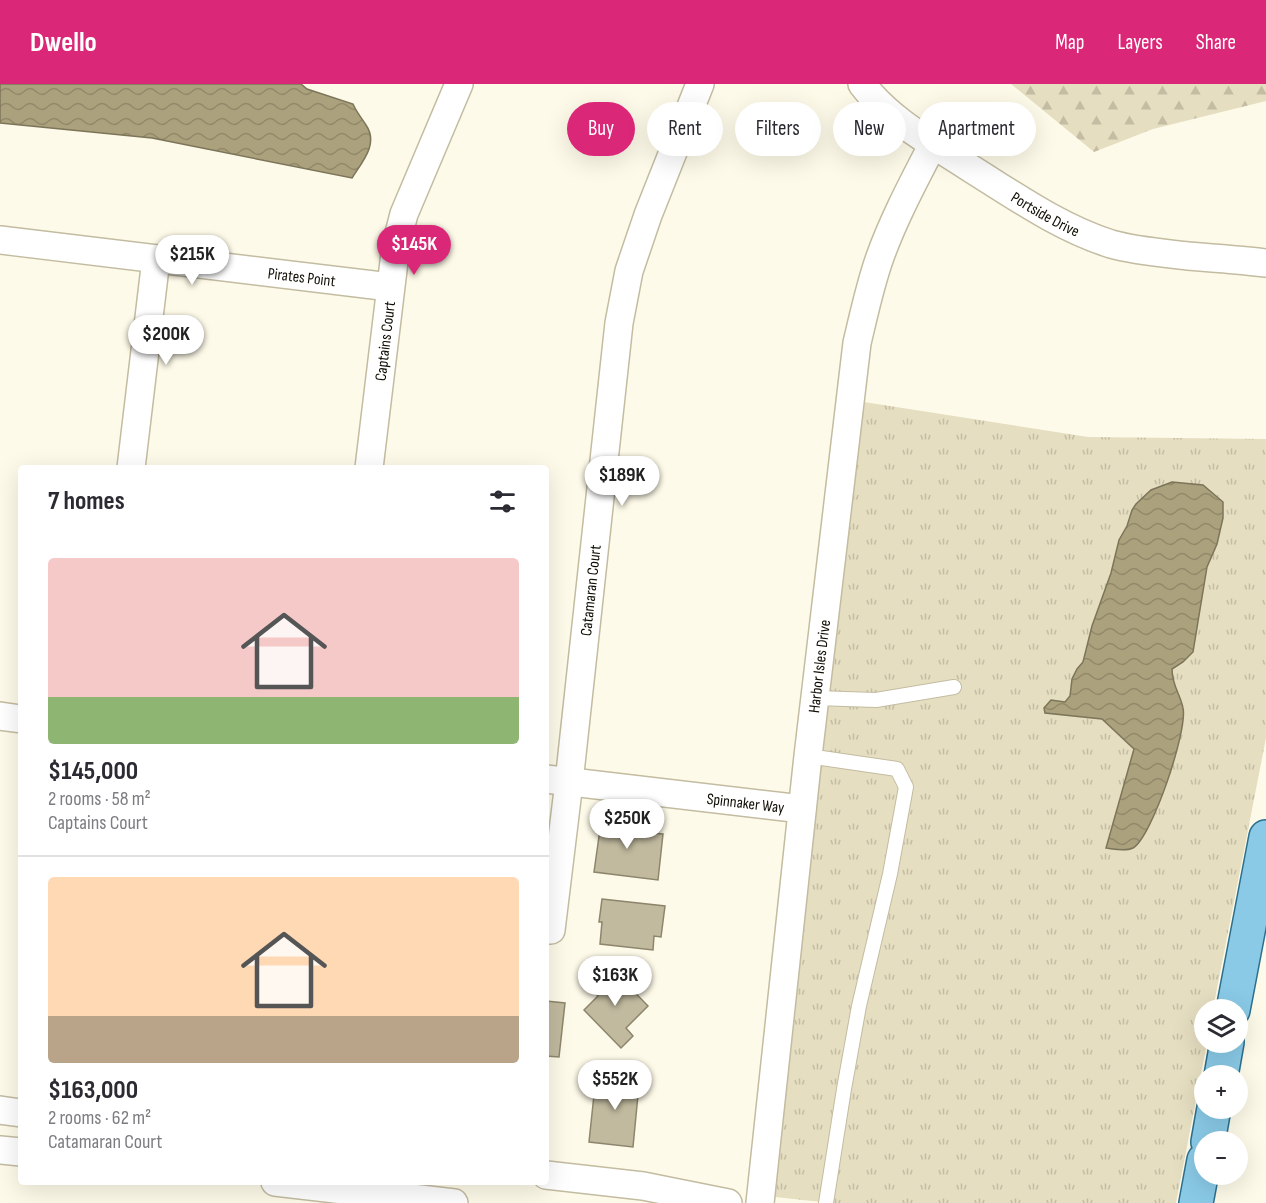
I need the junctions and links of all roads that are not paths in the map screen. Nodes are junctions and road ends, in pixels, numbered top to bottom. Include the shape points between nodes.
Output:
1 (459, 84) edge
2 (700, 84) edge
3 (862, 84) edge
4 (918, 134) edge
5 (927, 156) edge
6 (952, 156) edge
7 (0, 240) edge
8 (156, 259) junction
9 (1266, 263) edge
10 (390, 287) junction
11 (131, 465) edge
12 (369, 465) edge
13 (954, 687) dead end
14 (815, 698) junction
15 (0, 716) edge
16 (18, 718) edge
17 (808, 756) junction
18 (558, 780) edge
19 (802, 809) junction
20 (1266, 837) edge
21 (551, 930) dead end
22 (1235, 999) edge
23 (0, 1110) edge
24 (18, 1113) edge
25 (0, 1150) edge
26 (18, 1152) edge
27 (549, 1175) edge
28 (301, 1185) edge
29 (1199, 1185) edge
30 (454, 1203) edge
31 (728, 1203) edge
32 (760, 1203) edge
33 (826, 1203) edge
34 (1196, 1203) edge

1 - 10 street, Captains Court via 404,214
2 - 18 street, Catamaran Court via 629,271
3 - 4 street, Portside Drive via 882,107
5 - 14 street, Harbor Isles Drive via 879,259 857,343
6 - 9 street, Portside Drive via 1036,210 1111,243 1168,254
7 - 8 street, Pirates Point
8 - 10 street, Pirates Point
8 - 11 street
10 - 12 street, Captains Court
13 - 14 lane via 876,700
14 - 17 street, Harbor Isles Drive
15 - 16 street
17 - 19 street, Harbor Isles Drive
17 - 33 lane via 897,770 906,787 859,1006
18 - 19 street, Spinnaker Way
18 - 21 street, Catamaran Court
19 - 32 street, Harbor Isles Drive
20 - 22 main road
23 - 24 street
25 - 26 street
27 - 31 street via 643,1186
28 - 30 street
29 - 34 main road

